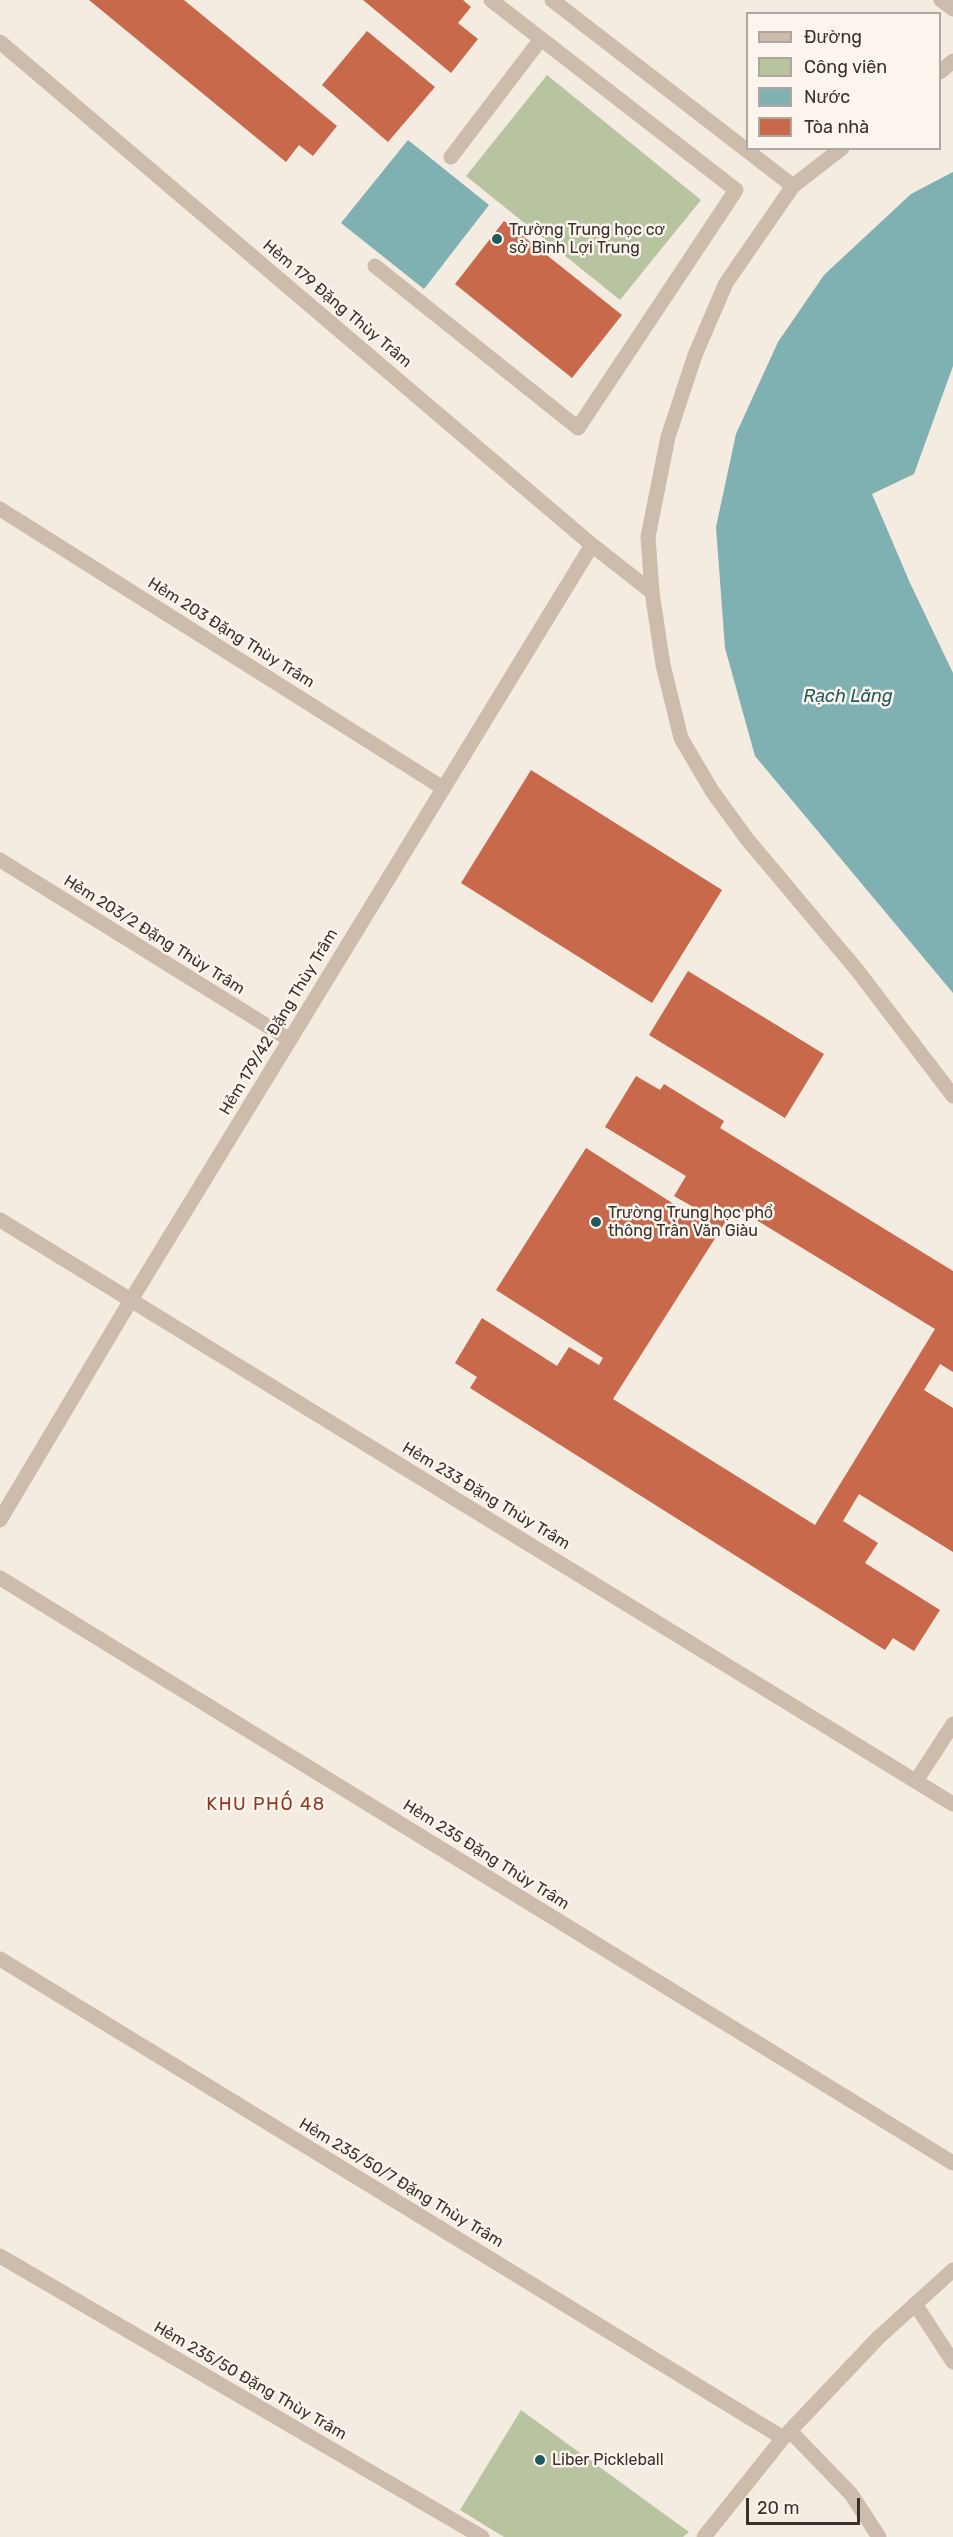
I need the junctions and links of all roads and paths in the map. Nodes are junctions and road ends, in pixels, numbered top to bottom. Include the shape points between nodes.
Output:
1 (491, 0) edge
2 (552, 0) edge
3 (941, 0) edge
4 (953, 9) edge
5 (542, 39) junction
6 (0, 42) edge
7 (953, 61) edge
8 (941, 70) edge
9 (746, 149) edge
10 (747, 150) edge
11 (839, 150) edge
12 (452, 157) dead end
13 (794, 186) junction
14 (375, 266) dead end
15 (0, 509) edge
16 (592, 545) junction
17 (652, 592) junction
18 (443, 788) junction
19 (0, 860) edge
20 (290, 1040) junction
21 (953, 1096) edge
22 (0, 1220) edge
23 (131, 1300) junction
24 (0, 1520) edge
25 (0, 1578) edge
26 (953, 1724) edge
27 (916, 1781) junction
28 (953, 1804) edge
29 (0, 1959) edge
30 (953, 2163) edge
31 (0, 2256) edge
32 (953, 2270) edge
33 (915, 2304) junction
34 (953, 2362) edge
35 (786, 2435) junction
36 (482, 2537) edge
37 (705, 2537) edge
38 (879, 2537) edge

1 - 5 street
2 - 9 street
3 - 4 street
5 - 12 street
5 - 14 street via 736,190 578,428
6 - 16 street, Hẻm 179 Đặng Thùy Trâm
7 - 8 street
10 - 13 street
11 - 13 street
13 - 17 street via 726,283 695,355 668,437 648,537
15 - 18 street, Hẻm 203 Đặng Thùy Trâm
16 - 17 street, Hẻm 179 Đặng Thùy Trâm
16 - 18 street, Hẻm 179/42 Đặng Thùy Trâm
17 - 21 street via 663,665 681,738 712,791
18 - 20 street, Hẻm 179/42 Đặng Thùy Trâm
19 - 20 street, Hẻm 203/2 Đặng Thùy Trâm
20 - 23 street, Hẻm 179/42 Đặng Thùy Trâm
22 - 23 street, Hẻm 233 Đặng Thùy Trâm
23 - 24 street, Hẻm 179/42 Đặng Thùy Trâm
23 - 27 street, Hẻm 233 Đặng Thùy Trâm
25 - 30 street, Hẻm 235 Đặng Thùy Trâm
26 - 27 street
27 - 28 street, Hẻm 233 Đặng Thùy Trâm
29 - 35 street, Hẻm 235/50/7 Đặng Thùy Trâm
31 - 36 street, Hẻm 235/50 Đặng Thùy Trâm
32 - 33 street
33 - 34 street
33 - 35 street
35 - 37 street
35 - 38 street, Hẻm 235/50/7 Đặng Thùy Trâm via 851,2494

